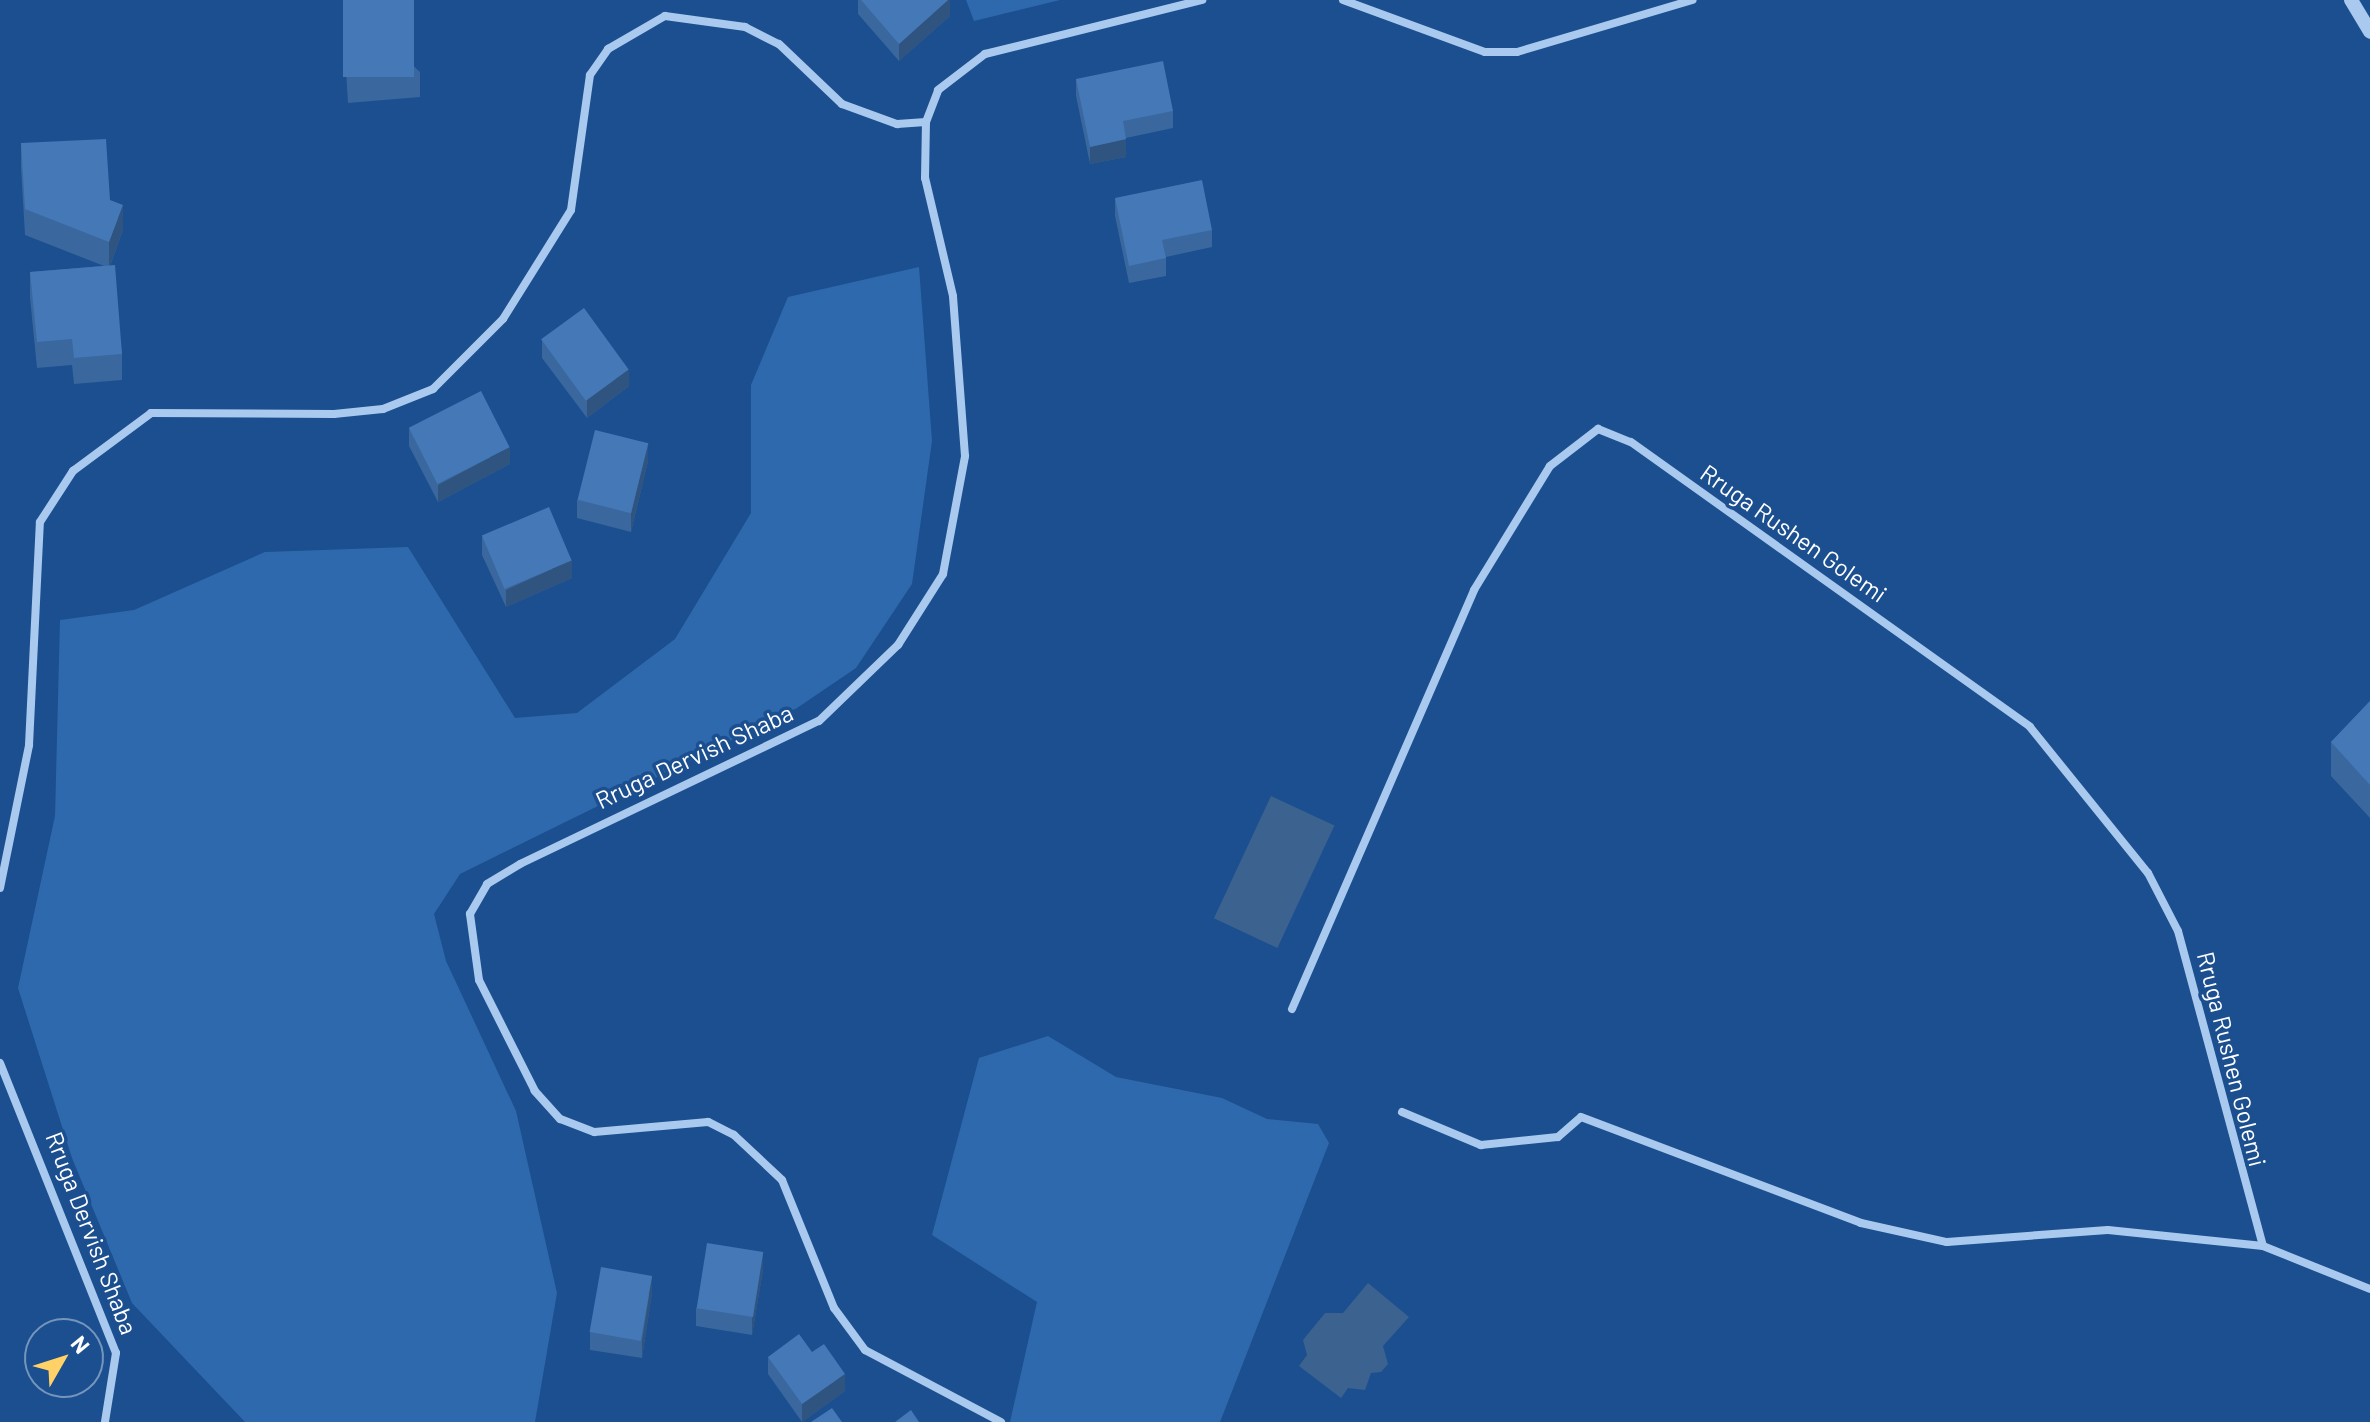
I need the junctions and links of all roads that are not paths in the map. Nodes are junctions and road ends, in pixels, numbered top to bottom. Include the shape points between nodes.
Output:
1 (1202, 0) edge
2 (1343, 0) edge
3 (1692, 0) edge
4 (2351, 0) edge
5 (2370, 32) edge
6 (926, 122) junction
7 (0, 888) edge
8 (1292, 1009) dead end
9 (0, 1063) edge
10 (1402, 1112) dead end
11 (2263, 1246) junction
12 (2370, 1289) edge
13 (105, 1422) edge
14 (1001, 1422) edge

1 - 6 street, Rruga Dervish Shaba via 985,54 938,90
2 - 3 street via 1485,52 1517,52
4 - 5 street
6 - 7 street via 897,124 842,104 779,44 745,27 665,16 608,49 590,75 571,210 503,319 433,389 383,409 334,414 151,413 73,471 40,522 29,745
6 - 14 street, Rruga Dervish Shaba via 925,178 953,296 965,456 943,574 898,645 819,721 487,884 470,914 471,940 479,980 535,1091 560,1119 594,1132 708,1122 734,1135 782,1180 834,1308 865,1350
8 - 11 street, Rruga Rushen Golemi via 1474,590 1550,466 1598,429 1631,442 1993,696 2030,727 2104,814 2148,873 2178,931
9 - 13 street, Rruga Dervish Shaba via 116,1353
10 - 11 street via 1481,1145 1558,1137 1581,1117 1861,1223 1947,1242 2108,1230
11 - 12 street

